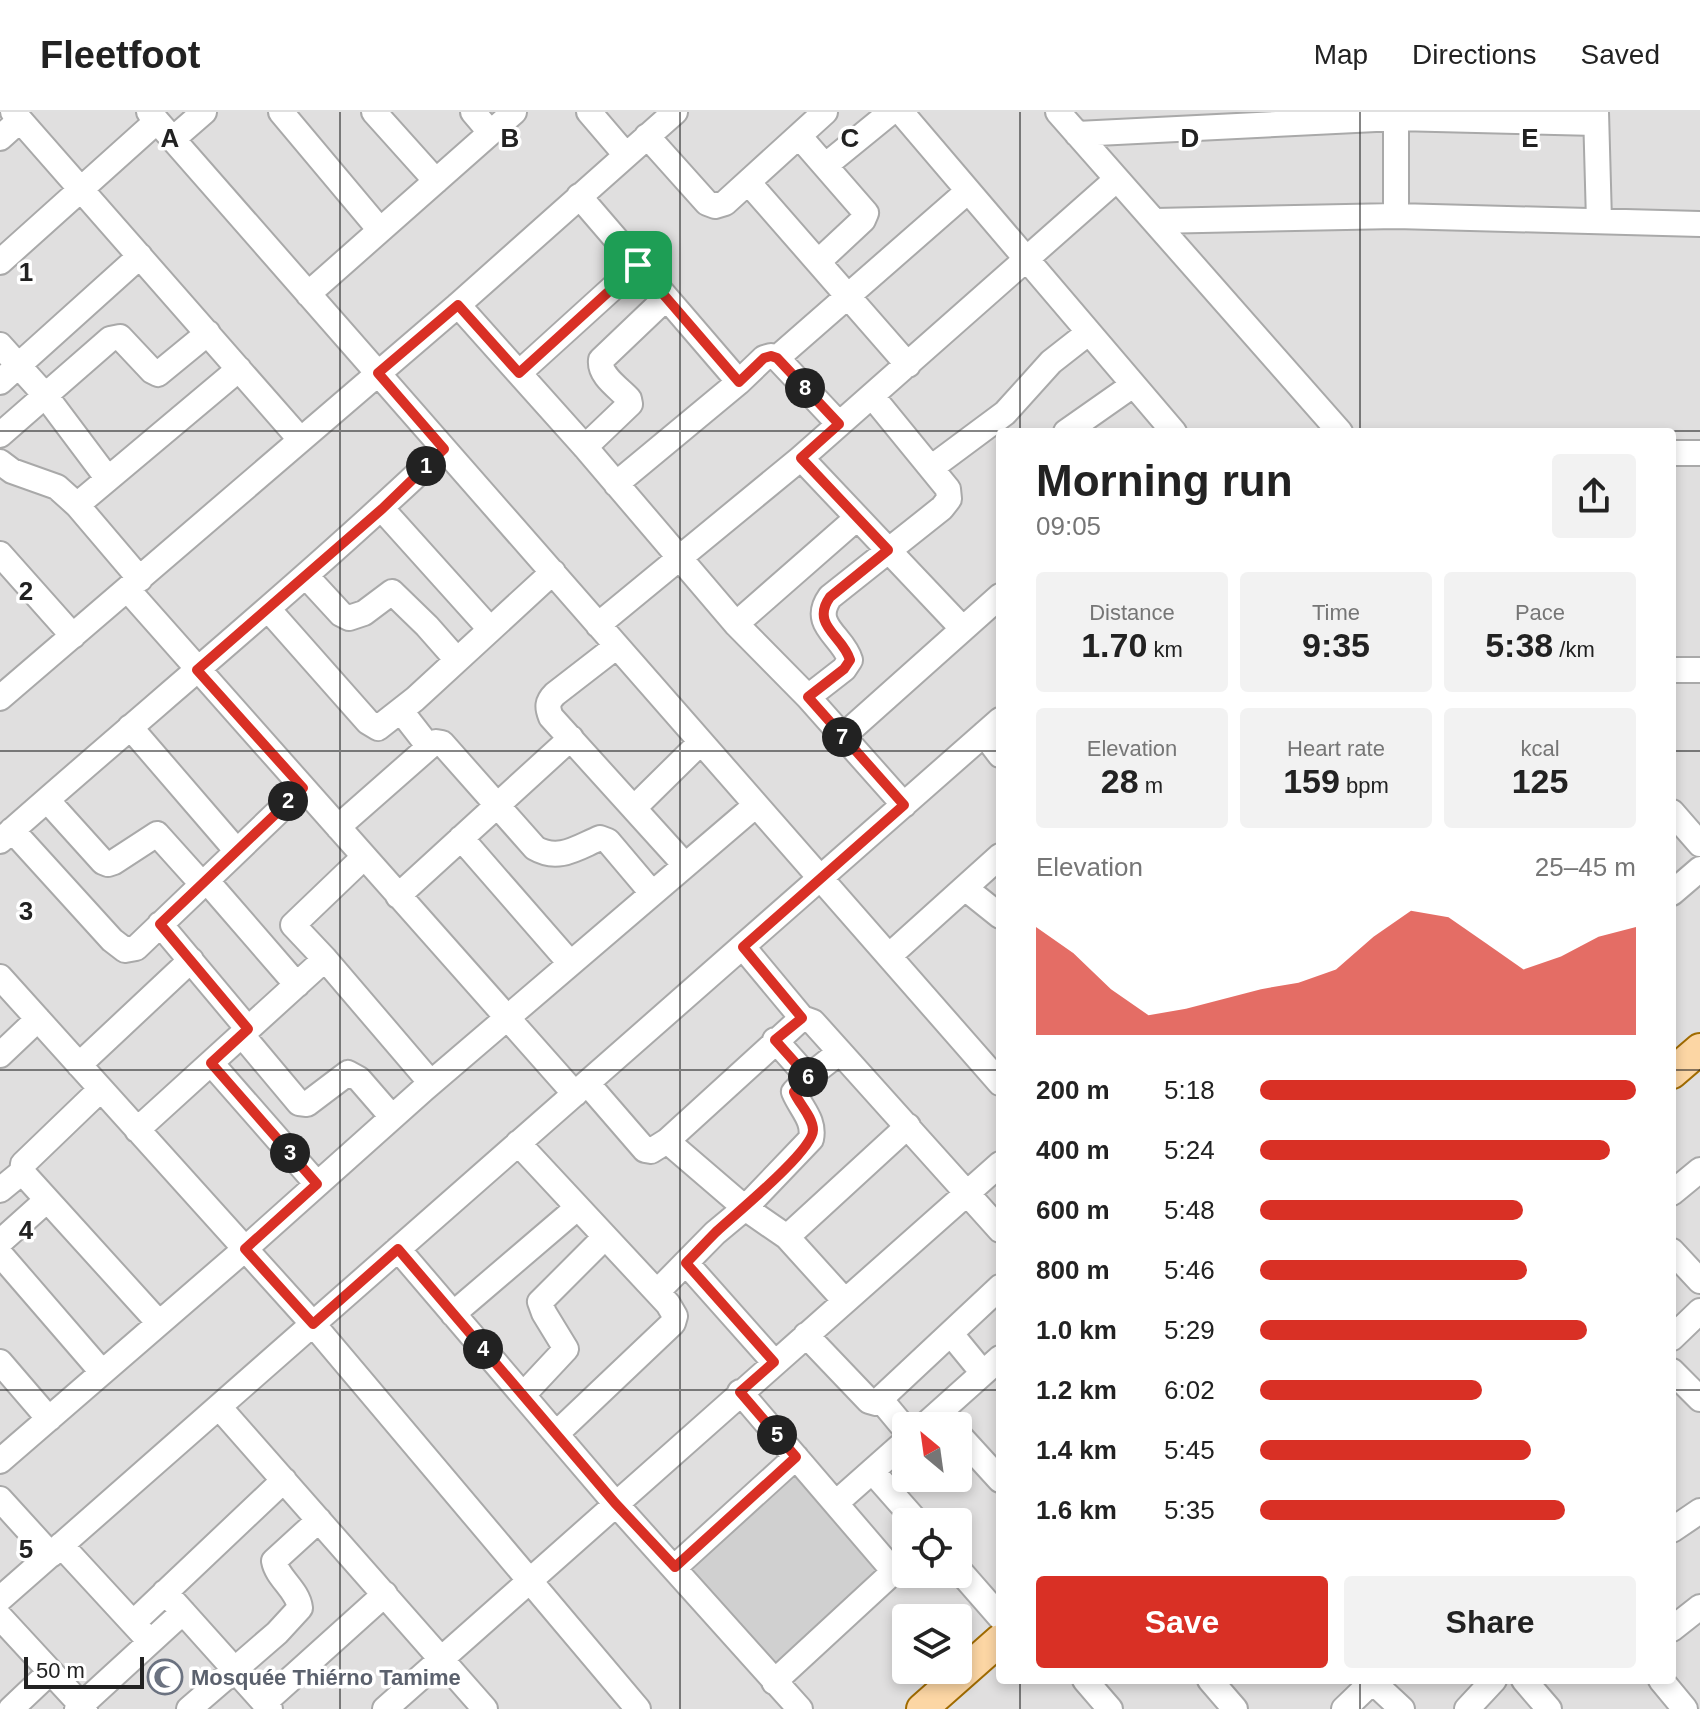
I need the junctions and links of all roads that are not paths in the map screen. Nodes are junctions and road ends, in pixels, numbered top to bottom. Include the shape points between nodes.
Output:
1 (204, 112) edge
2 (281, 112) edge
3 (374, 112) edge
4 (473, 112) edge
5 (514, 112) edge
6 (589, 112) edge
7 (675, 112) edge
8 (825, 112) edge
9 (891, 112) edge
10 (901, 112) edge
11 (1058, 112) edge
12 (1396, 115) edge
13 (16, 116) edge
14 (1596, 118) edge
15 (160, 124) edge
16 (490, 132) junction
17 (1077, 134) junction
18 (647, 136) junction
19 (799, 136) junction
20 (0, 138) edge
21 (625, 154) junction
22 (826, 165) junction
23 (1117, 179) junction
24 (436, 181) junction
25 (748, 182) junction
26 (82, 189) junction
27 (968, 191) junction
28 (579, 196) junction
29 (1396, 216) junction
30 (1155, 221) junction
31 (1599, 221) junction
32 (1700, 224) edge
33 (380, 230) junction
34 (140, 256) junction
35 (1026, 261) junction
36 (0, 262) edge
37 (818, 262) junction
38 (638, 265) junction
39 (308, 294) junction
40 (666, 298) junction
41 (848, 298) junction
42 (458, 305) junction
43 (208, 333) junction
44 (1088, 333) junction
45 (0, 345) edge
46 (777, 358) junction
47 (18, 365) junction
48 (908, 365) junction
49 (239, 369) junction
50 (378, 373) junction
51 (519, 373) junction
52 (0, 382) edge
53 (739, 382) junction
54 (1133, 385) junction
55 (45, 395) junction
56 (872, 396) junction
57 (839, 424) junction
58 (1072, 428) edge
59 (1171, 428) edge
60 (1332, 428) edge
61 (0, 435) edge
62 (300, 439) junction
63 (585, 447) junction
64 (444, 449) junction
65 (1676, 453) edge
66 (1700, 453) edge
67 (801, 458) junction
68 (0, 462) edge
69 (931, 468) junction
70 (108, 479) junction
71 (616, 484) junction
72 (77, 505) junction
73 (382, 509) junction
74 (857, 518) junction
75 (888, 550) junction
76 (681, 558) junction
77 (5, 570) edge
78 (553, 572) junction
79 (306, 576) junction
80 (134, 584) junction
81 (996, 599) edge
82 (268, 609) junction
83 (736, 624) junction
84 (598, 625) junction
85 (962, 628) junction
86 (490, 629) junction
87 (73, 636) junction
88 (617, 646) junction
89 (457, 660) junction
90 (197, 670) junction
91 (1676, 670) edge
92 (1700, 670) edge
93 (808, 697) junction
94 (0, 698) edge
95 (401, 711) junction
96 (130, 727) junction
97 (992, 727) edge
98 (842, 737) junction
99 (571, 738) junction
100 (701, 742) junction
101 (429, 747) junction
102 (303, 788) junction
103 (47, 800) junction
104 (756, 805) junction
105 (904, 805) junction
106 (496, 806) junction
107 (635, 807) junction
108 (1676, 817) edge
109 (338, 827) junction
110 (6, 836) edge
111 (461, 838) junction
112 (1700, 844) edge
113 (236, 850) junction
114 (364, 857) junction
115 (996, 860) edge
116 (685, 865) junction
117 (1700, 869) edge
118 (821, 878) junction
119 (204, 882) junction
120 (965, 888) junction
121 (1676, 890) edge
122 (652, 893) junction
123 (398, 896) junction
124 (996, 913) edge
125 (160, 924) junction
126 (293, 925) junction
127 (743, 947) junction
128 (265, 949) junction
129 (889, 956) junction
130 (325, 959) junction
131 (191, 960) junction
132 (570, 963) junction
133 (0, 977) edge
134 (297, 985) junction
135 (507, 1018) junction
136 (802, 1018) junction
137 (38, 1019) junction
138 (245, 1032) junction
139 (775, 1040) junction
140 (1700, 1049) edge
141 (840, 1052) junction
142 (0, 1055) edge
143 (211, 1063) junction
144 (79, 1065) junction
145 (1676, 1070) edge
146 (808, 1077) junction
147 (996, 1078) edge
148 (431, 1083) junction
149 (581, 1088) junction
150 (101, 1089) junction
151 (392, 1117) junction
152 (908, 1126) junction
153 (137, 1130) junction
154 (667, 1141) junction
155 (518, 1143) junction
156 (996, 1168) edge
157 (1700, 1170) edge
158 (22, 1172) junction
159 (317, 1184) junction
160 (0, 1190) edge
161 (1676, 1190) edge
162 (968, 1192) junction
163 (47, 1200) junction
164 (0, 1206) edge
165 (577, 1208) junction
166 (745, 1208) junction
167 (996, 1225) edge
168 (9, 1234) edge
169 (605, 1237) junction
170 (787, 1237) junction
171 (245, 1249) junction
172 (398, 1249) junction
173 (0, 1254) edge
174 (1676, 1255) edge
175 (686, 1263) junction
176 (1700, 1281) edge
177 (996, 1291) edge
178 (657, 1292) junction
179 (845, 1301) junction
180 (1700, 1311) edge
181 (453, 1314) junction
182 (159, 1323) junction
183 (313, 1324) junction
184 (951, 1334) junction
185 (1676, 1334) edge
186 (806, 1335) junction
187 (0, 1362) edge
188 (774, 1362) junction
189 (992, 1365) edge
190 (102, 1372) junction
191 (1676, 1375) edge
192 (740, 1392) junction
193 (523, 1395) junction
194 (1700, 1399) edge
195 (881, 1400) junction
196 (219, 1407) junction
197 (947, 1412) edge
198 (892, 1413) edge
199 (49, 1419) junction
200 (556, 1434) junction
201 (972, 1449) edge
202 (892, 1453) edge
203 (796, 1457) junction
204 (0, 1461) edge
205 (872, 1471) junction
206 (996, 1476) edge
207 (284, 1480) junction
208 (0, 1499) edge
209 (615, 1503) junction
210 (836, 1503) junction
211 (905, 1508) edge
212 (1700, 1511) edge
213 (319, 1520) junction
214 (1676, 1527) edge
215 (56, 1550) junction
216 (675, 1567) junction
217 (529, 1581) junction
218 (972, 1585) edge
219 (165, 1592) junction
220 (385, 1594) junction
221 (0, 1599) edge
222 (1700, 1607) edge
223 (183, 1612) junction
224 (996, 1612) edge
225 (0, 1617) edge
226 (133, 1623) junction
227 (1676, 1626) edge
228 (150, 1641) junction
229 (996, 1644) edge
230 (441, 1658) junction
231 (234, 1669) junction
232 (49, 1673) junction
233 (774, 1682) junction
234 (1213, 1684) edge
235 (1490, 1684) edge
236 (1527, 1684) edge
237 (1664, 1684) edge
238 (1360, 1689) edge
239 (267, 1706) edge
240 (392, 1706) edge
241 (81, 1708) edge
242 (11, 1709) edge
243 (189, 1709) edge
244 (485, 1709) edge
245 (638, 1709) edge
246 (800, 1709) edge
247 (922, 1709) edge
248 (1235, 1709) edge
249 (1402, 1709) edge
250 (1467, 1709) edge
251 (1549, 1709) edge
252 (1685, 1709) edge

1 - 15 street
2 - 33 street
3 - 24 street
4 - 16 street
5 - 16 street
6 - 21 street
7 - 18 street
8 - 19 street
9 - 22 street
10 - 27 street
11 - 17 street
12 - 14 street
12 - 17 street
12 - 29 street
13 - 20 street
13 - 26 street
14 - 31 street
15 - 26 street
15 - 39 street
16 - 24 street
17 - 23 street
18 - 21 street
18 - 25 street via 707,203 725,203
19 - 22 street
19 - 25 street
21 - 28 street
22 - 37 street via 866,213
23 - 30 street
23 - 35 street
24 - 33 street
25 - 37 street
26 - 34 street
26 - 36 street
27 - 35 street
27 - 41 street
28 - 38 street
28 - 42 street
29 - 30 street
29 - 31 street
30 - 60 street
31 - 32 street
33 - 39 street
34 - 43 street
34 - 47 street
35 - 44 street
35 - 48 street
37 - 41 street
38 - 40 street
38 - 51 street
39 - 50 street
40 - 53 street
40 - 63 street via 601,360 603,373 630,404
41 - 46 street
41 - 48 street
42 - 50 street
42 - 51 street
43 - 49 street
43 - 55 street via 158,374 120,337 110,339
44 - 54 street
44 - 69 street via 1051,362 1005,413
45 - 47 street
46 - 53 street via 764,358
46 - 57 street
47 - 52 street
47 - 55 street
48 - 56 street
49 - 62 street
49 - 70 street
50 - 62 street
50 - 64 street
51 - 63 street
53 - 71 street
54 - 58 street
54 - 59 street
55 - 61 street
55 - 70 street
56 - 57 street
56 - 69 street
57 - 67 street
62 - 80 street
63 - 71 street
64 - 73 street
64 - 78 street
65 - 66 street
67 - 74 street
67 - 76 street
68 - 72 street via 57,487
69 - 75 street via 948,489 949,499
70 - 72 street
71 - 76 street
72 - 80 street
73 - 79 street
73 - 86 street
74 - 75 street
74 - 83 street
75 - 85 street
75 - 93 street via 825,604 825,625 850,660
76 - 83 street
76 - 84 street
77 - 87 street
78 - 84 street
78 - 86 street
79 - 82 street
79 - 89 street via 349,618 388,593 397,595
80 - 87 street
80 - 90 street
81 - 85 street
82 - 90 street
82 - 95 street via 373,727
83 - 93 street
84 - 88 street
85 - 98 street
86 - 89 street
87 - 94 street
88 - 99 street via 549,700 551,717
88 - 100 street
89 - 95 street
90 - 96 street
90 - 102 street
91 - 92 street
93 - 98 street
95 - 101 street
96 - 103 street
96 - 113 street
97 - 105 street
98 - 105 street
99 - 106 street
99 - 107 street
100 - 104 street
100 - 107 street
101 - 106 street via 442,743
101 - 109 street
102 - 109 street
102 - 113 street
103 - 110 street
103 - 119 street via 103,862 114,862 157,834
104 - 116 street
104 - 118 street
105 - 118 street
106 - 111 street
106 - 122 street via 541,852 562,854 600,838 608,841
107 - 116 street
108 - 112 street
109 - 114 street
110 - 125 street via 125,950 136,948
111 - 123 street
111 - 132 street
113 - 119 street
114 - 123 street
114 - 126 street
115 - 120 street
116 - 122 street
117 - 121 street
118 - 127 street
118 - 129 street
119 - 125 street
119 - 128 street
120 - 124 street
120 - 129 street
122 - 132 street
123 - 135 street
125 - 131 street
126 - 128 street
126 - 130 street
127 - 136 street
127 - 149 street
128 - 134 street
129 - 147 street
130 - 134 street
130 - 148 street
131 - 138 street
131 - 144 street
132 - 135 street
133 - 137 street
134 - 138 street
135 - 148 street
135 - 149 street
136 - 139 street
136 - 141 street via 813,1022
137 - 142 street
137 - 144 street
138 - 143 street
138 - 151 street via 303,1105 348,1073
139 - 146 street
139 - 154 street
140 - 145 main road
141 - 146 street
141 - 152 street
143 - 153 street
143 - 159 street
144 - 150 street
146 - 166 street via 794,1092 811,1120 811,1139
148 - 151 street
149 - 154 street via 645,1150
149 - 155 street
150 - 153 street
150 - 158 street via 23,1164
151 - 159 street
152 - 162 street
152 - 170 street
153 - 171 street
154 - 166 street
155 - 165 street
155 - 172 street
156 - 162 street
157 - 161 street
158 - 160 street
158 - 163 street
159 - 171 street
162 - 167 street
162 - 179 street
163 - 168 street
163 - 182 street
164 - 168 street
165 - 169 street
165 - 181 street
166 - 170 street
166 - 175 street
169 - 178 street
169 - 193 street via 540,1302 566,1349
170 - 179 street
171 - 182 street
171 - 183 street
172 - 181 street
172 - 183 street
173 - 190 street
174 - 176 street
175 - 178 street
175 - 188 street
177 - 184 street
178 - 200 street via 673,1311 673,1323
179 - 186 street
180 - 185 street
181 - 193 street
182 - 190 street
183 - 196 street
183 - 217 street
184 - 189 street
184 - 195 street
186 - 188 street
186 - 195 street via 869,1401
187 - 199 street
188 - 192 street
189 - 197 street
190 - 199 street
191 - 194 street
192 - 203 street
192 - 209 street
193 - 200 street
195 - 198 street
196 - 207 street
196 - 215 street
199 - 204 street
200 - 209 street
201 - 206 street
202 - 205 street
203 - 210 street
203 - 216 street
205 - 210 street
205 - 211 street
207 - 213 street
207 - 219 street
208 - 215 street
209 - 216 street
209 - 217 street
210 - 233 street via 891,1573
212 - 214 street
213 - 220 street
213 - 231 street via 274,1561 300,1608
215 - 221 street
215 - 226 street
216 - 233 street
217 - 230 street
217 - 245 street
218 - 224 street
219 - 223 street
219 - 226 street
220 - 230 street
220 - 239 street
222 - 227 street
223 - 228 street
223 - 231 street
225 - 232 street
226 - 228 street
228 - 241 street
229 - 247 main road
230 - 240 street
230 - 244 street
231 - 239 street
231 - 243 street
232 - 241 street
232 - 242 street
233 - 246 street
234 - 248 street
235 - 250 street
236 - 251 street
237 - 252 street
238 - 249 street

